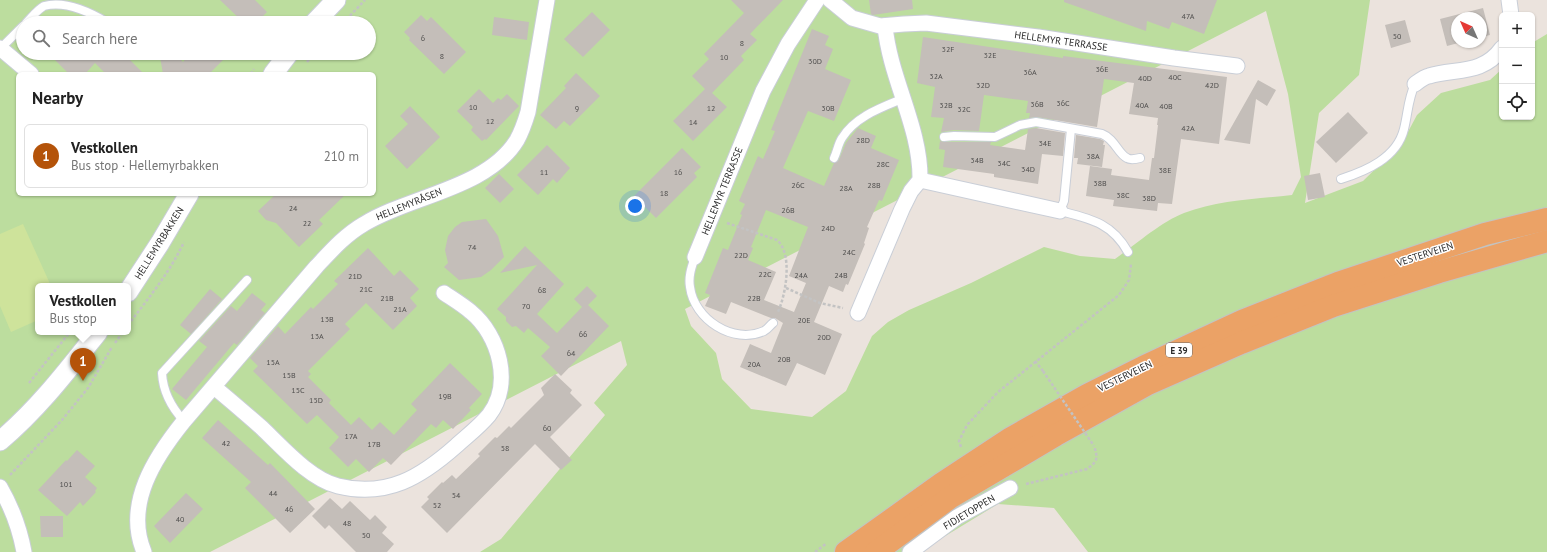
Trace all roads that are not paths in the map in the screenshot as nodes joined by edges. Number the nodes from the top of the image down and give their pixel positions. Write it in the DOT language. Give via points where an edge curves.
graph roads {
  1 [pos="336,0"];
  2 [pos="547,0"];
  3 [pos="817,0"];
  4 [pos="830,0"];
  5 [pos="1509,0"];
  6 [pos="1511,12"];
  7 [pos="33,16"];
  8 [pos="96,16"];
  9 [pos="321,16"];
  10 [pos="885,26"];
  11 [pos="16,33"];
  12 [pos="0,48"];
  13 [pos="1499,51"];
  14 [pos="283,60"];
  15 [pos="1237,66"];
  16 [pos="29,72"];
  17 [pos="274,72"];
  18 [pos="1415,84"];
  19 [pos="902,99"];
  20 [pos="1071,129"];
  21 [pos="944,137"];
  22 [pos="834,158"];
  23 [pos="1140,158"];
  24 [pos="1341,179"];
  25 [pos="920,180"];
  26 [pos="188,196"];
  27 [pos="1060,212"];
  28 [pos="1547,219"];
  29 [pos="1547,241"];
  30 [pos="1128,252"];
  31 [pos="695,257"];
  32 [pos="247,280"];
  33 [pos="131,288"];
  34 [pos="444,293"];
  35 [pos="851,311"];
  36 [pos="773,323"];
  37 [pos="96,335"];
  38 [pos="214,387"];
  39 [pos="184,421"];
  40 [pos="0,441"];
  41 [pos="2,483"];
  42 [pos="1010,488"];
  43 [pos="24,552"];
  44 [pos="144,552"];
  45 [pos="846,552"];
  46 [pos="876,552"];
  47 [pos="910,552"];
  1 -- 9 [label="street"];
  2 -- 38 [label="street, HELLEMYRÅSEN" via="528,112 523,129 505,156 482,173 451,188 382,214 350,234 307,278"];
  3 -- 31 [label="street, HELLEMYR TERRASSE" via="788,44 763,91"];
  4 -- 10 [label="street, HELLEMYR TERRASSE" via="852,18"];
  5 -- 6 [label="street"];
  7 -- 8 [label="lane" via="45,5 53,2 80,6"];
  10 -- 15 [label="street, HELLEMYR TERRASSE" via="926,23"];
  10 -- 19 [label="street" via="888,53"];
  11 -- 12 [label="lane"];
  12 -- 16 [label="street"];
  13 -- 18 [label="street" via="1486,64 1468,70 1428,76"];
  14 -- 17 [label="street"];
  18 -- 24 [label="lane" via="1410,94 1404,130 1393,150 1372,167"];
  19 -- 22 [label="lane" via="867,115 851,126 841,139"];
  19 -- 25 [label="street" via="918,148"];
  20 -- 21 [label="lane" via="1036,122 1020,125 995,137"];
  20 -- 23 [label="lane" via="1108,136 1123,156 1128,159"];
  20 -- 27 [label="lane" via="1064,201"];
  25 -- 27 [label="street"];
  25 -- 35 [label="street" via="911,191"];
  26 -- 33 [label="street, HELLEMYRBAKKEN"];
  27 -- 30 [label="lane" via="1096,221 1109,228 1122,241"];
  28 -- 45 [label="highway, VESTERVEIEN / E 39" via="1485,234 1338,283 1242,321 1143,367 1086,395 1011,438"];
  29 -- 46 [label="highway, VESTERVEIEN / E 39" via="1333,306 1148,384 951,497"];
  31 -- 36 [label="lane, HELLEMYR TERRASSE" via="690,273 690,287 698,310 705,318 715,326 743,335 766,331"];
  32 -- 39 [label="lane" via="162,373 165,393 175,412"];
  34 -- 38 [label="street" via="472,312 489,334 500,359 500,391 496,403 479,425 427,469 404,482 385,488 359,489 324,481 301,464"];
  37 -- 40 [label="street" via="46,396"];
  38 -- 39 [label="street, HELLEMYRÅSEN"];
  39 -- 44 [label="street, HELLEMYRÅSEN" via="149,473 141,494 138,530"];
  41 -- 43 [label="street"];
  42 -- 47 [label="street, FIDJETOPPEN" via="957,517"];
}
